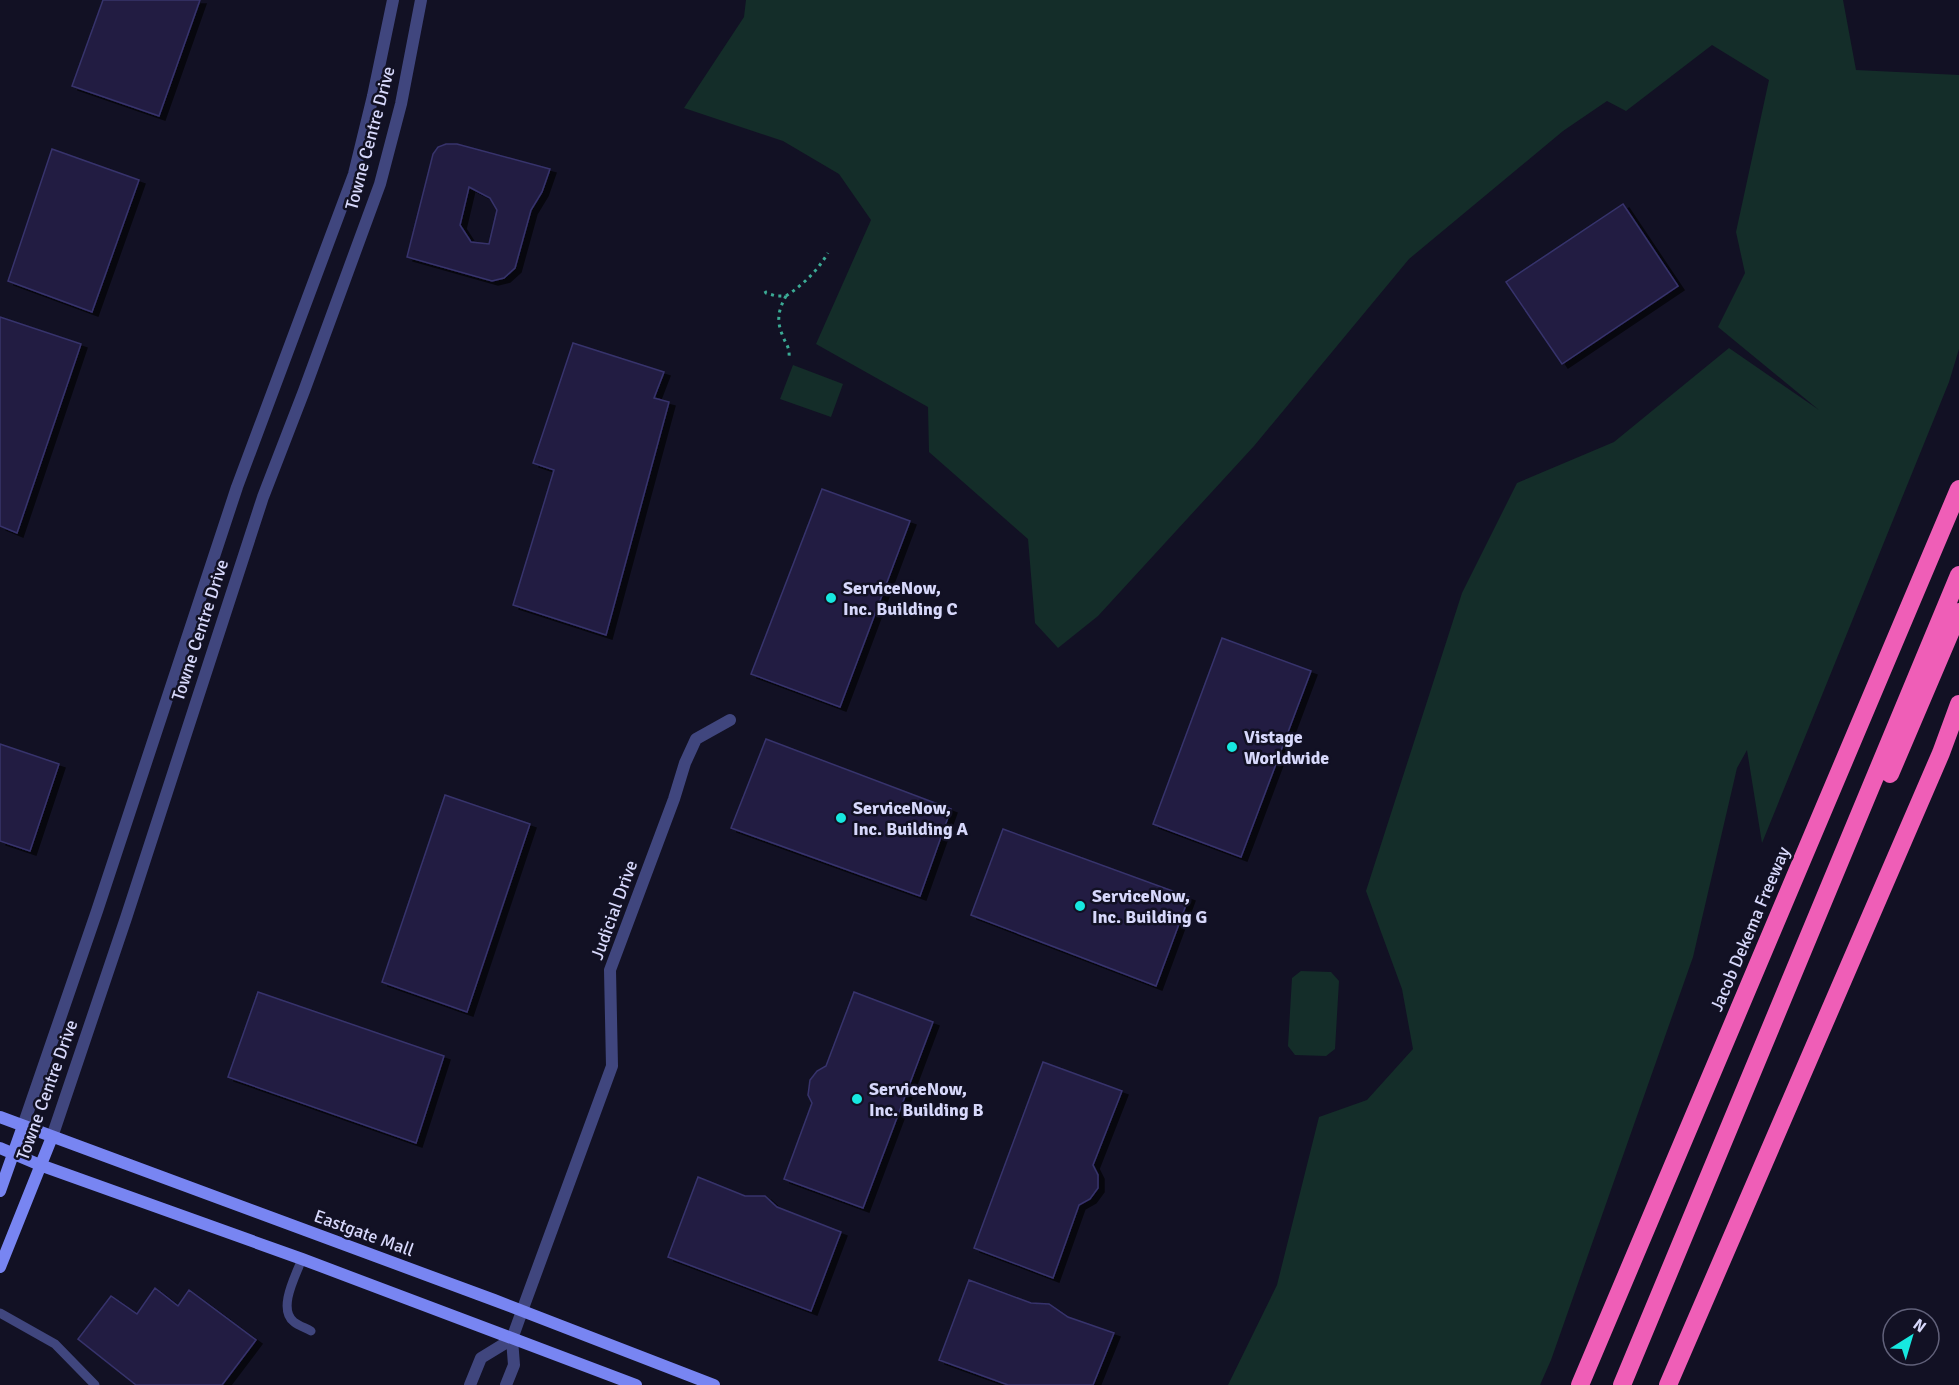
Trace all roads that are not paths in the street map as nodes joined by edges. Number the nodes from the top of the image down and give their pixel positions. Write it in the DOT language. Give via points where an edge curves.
graph roads {
  1 [pos="393,0"];
  2 [pos="421,0"];
  3 [pos="1959,489"];
  4 [pos="1959,575"];
  5 [pos="1959,612"];
  6 [pos="1959,704"];
  7 [pos="730,720"];
  8 [pos="1959,732"];
  9 [pos="1941,753"];
  10 [pos="0,1118"];
  11 [pos="23,1126"];
  12 [pos="52,1137"];
  13 [pos="0,1148"];
  14 [pos="15,1153"];
  15 [pos="40,1165"];
  16 [pos="0,1191"];
  17 [pos="302,1259"];
  18 [pos="0,1267"];
  19 [pos="522,1311"];
  20 [pos="0,1312"];
  21 [pos="311,1331"];
  22 [pos="512,1339"];
  23 [pos="95,1385"];
  24 [pos="470,1385"];
  25 [pos="506,1385"];
  26 [pos="636,1385"];
  27 [pos="714,1385"];
  28 [pos="1580,1385"];
  29 [pos="1622,1385"];
  30 [pos="1635,1385"];
  31 [pos="1668,1385"];
  1 -- 11 [label="street, Towne Centre Drive" via="354,174 237,487"];
  2 -- 12 [label="street, Towne Centre Drive" via="401,104 380,184 263,497"];
  3 -- 28 [label="highway, Jacob Dekema Freeway"];
  4 -- 29 [label="highway"];
  5 -- 30 [label="highway"];
  6 -- 9 [label="highway"];
  7 -- 19 [label="street, Judicial Drive" via="696,739 610,970 612,1066"];
  8 -- 9 [label="highway"];
  9 -- 31 [label="highway"];
  10 -- 11 [label="main road, Eastgate Mall"];
  11 -- 12 [label="main road, Eastgate Mall"];
  11 -- 14 [label="main road, Towne Centre Drive"];
  12 -- 15 [label="main road, Towne Centre Drive"];
  12 -- 19 [label="main road, Eastgate Mall"];
  13 -- 14 [label="main road"];
  14 -- 15 [label="main road"];
  14 -- 16 [label="main road, Towne Centre Drive"];
  15 -- 17 [label="main road"];
  15 -- 18 [label="main road, Towne Centre Drive"];
  17 -- 21 [label="lane" via="286,1310 292,1321"];
  17 -- 22 [label="main road"];
  19 -- 22 [label="street, Judicial Drive"];
  19 -- 27 [label="main road, Eastgate Mall"];
  20 -- 23 [label="lane" via="55,1344"];
  22 -- 24 [label="street" via="481,1358"];
  22 -- 25 [label="street, Judicial Drive" via="514,1365"];
  22 -- 26 [label="main road"];
}
